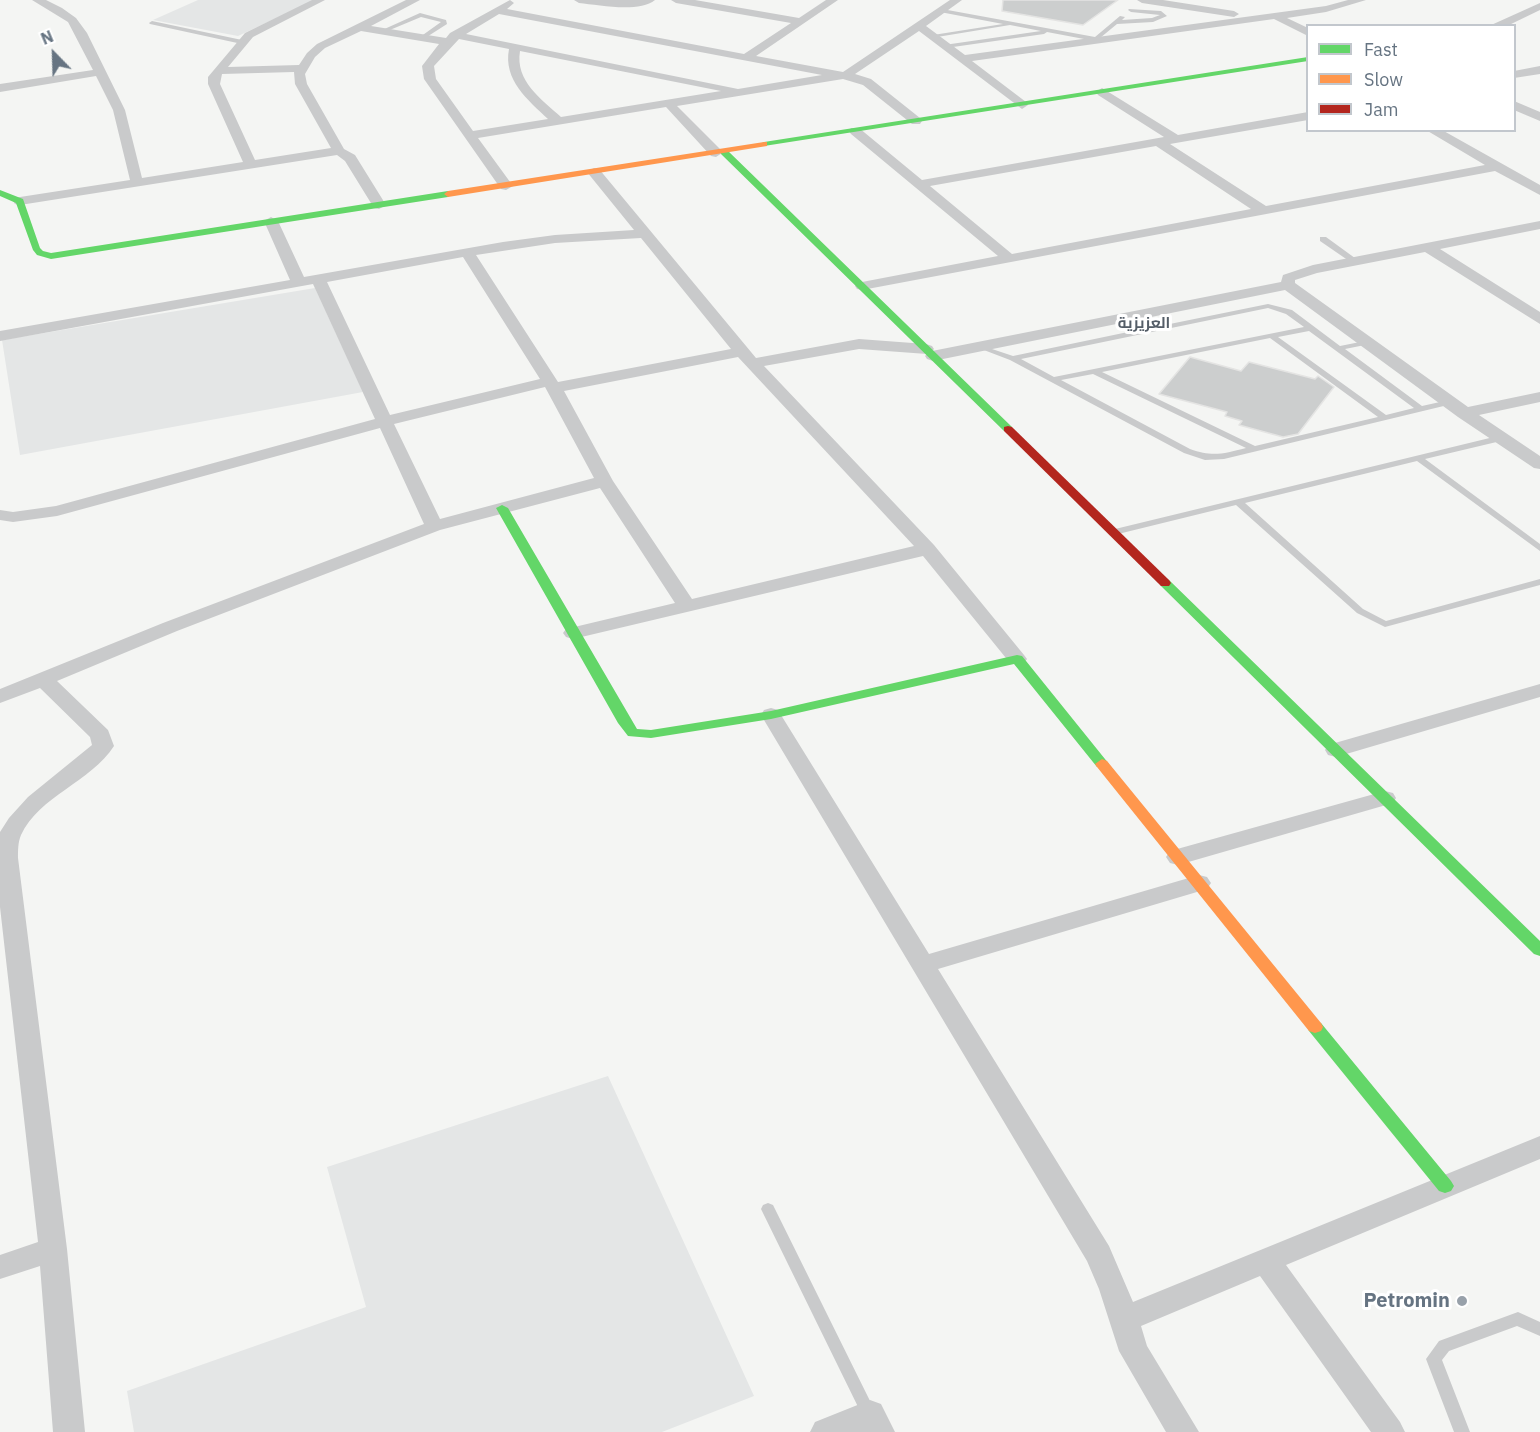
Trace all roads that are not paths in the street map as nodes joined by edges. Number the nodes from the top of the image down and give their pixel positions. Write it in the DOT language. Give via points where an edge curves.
graph roads {
  1 [pos="37,0"];
  2 [pos="320,0"];
  3 [pos="415,0"];
  4 [pos="511,0"];
  5 [pos="579,0"];
  6 [pos="650,0"];
  7 [pos="676,0"];
  8 [pos="833,0"];
  9 [pos="957,0"];
  10 [pos="1142,0"];
  11 [pos="1361,0"];
  12 [pos="625,4"];
  13 [pos="1540,6"];
  14 [pos="1131,10"];
  15 [pos="498,11"];
  16 [pos="942,11"];
  17 [pos="1274,15"];
  18 [pos="1257,18"];
  19 [pos="799,21"];
  20 [pos="1117,22"];
  21 [pos="152,23"];
  22 [pos="1015,24"];
  23 [pos="1499,24"];
  24 [pos="919,26"];
  25 [pos="357,27"];
  26 [pos="590,28"];
  27 [pos="382,31"];
  28 [pos="1054,31"];
  29 [pos="1306,32"];
  30 [pos="933,37"];
  31 [pos="422,38"];
  32 [pos="451,39"];
  33 [pos="1099,39"];
  34 [pos="242,42"];
  35 [pos="946,46"];
  36 [pos="515,47"];
  37 [pos="747,57"];
  38 [pos="964,59"];
  39 [pos="1306,60"];
  40 [pos="303,68"];
  41 [pos="1540,70"];
  42 [pos="217,71"];
  43 [pos="100,72"];
  44 [pos="846,75"];
  45 [pos="1516,75"];
  46 [pos="0,88"];
  47 [pos="745,92"];
  48 [pos="1102,92"];
  49 [pos="670,105"];
  50 [pos="1022,105"];
  51 [pos="1516,105"];
  52 [pos="1306,116"];
  53 [pos="1540,117"];
  54 [pos="916,121"];
  55 [pos="559,122"];
  56 [pos="855,131"];
  57 [pos="1436,132"];
  58 [pos="470,135"];
  59 [pos="1175,139"];
  60 [pos="1158,142"];
  61 [pos="339,151"];
  62 [pos="720,152"];
  63 [pos="251,165"];
  64 [pos="1497,167"];
  65 [pos="594,172"];
  66 [pos="137,183"];
  67 [pos="920,184"];
  68 [pos="506,186"];
  69 [pos="1540,191"];
  70 [pos="0,193"];
  71 [pos="20,201"];
  72 [pos="379,205"];
  73 [pos="1263,211"];
  74 [pos="272,221"];
  75 [pos="1540,225"];
  76 [pos="643,234"];
  77 [pos="1323,239"];
  78 [pos="1427,247"];
  79 [pos="467,252"];
  80 [pos="1010,259"];
  81 [pos="1355,261"];
  82 [pos="318,279"];
  83 [pos="299,282"];
  84 [pos="1288,285"];
  85 [pos="862,286"];
  86 [pos="1140,315"];
  87 [pos="1540,319"];
  88 [pos="1158,328"];
  89 [pos="1311,328"];
  90 [pos="0,336"];
  91 [pos="1272,336"];
  92 [pos="1367,342"];
  93 [pos="980,347"];
  94 [pos="1339,348"];
  95 [pos="930,352"];
  96 [pos="747,358"];
  97 [pos="1013,358"];
  98 [pos="1093,371"];
  99 [pos="1054,379"];
  100 [pos="552,385"];
  101 [pos="1540,397"];
  102 [pos="1449,402"];
  103 [pos="1421,409"];
  104 [pos="1464,412"];
  105 [pos="1385,418"];
  106 [pos="386,421"];
  107 [pos="1502,438"];
  108 [pos="1254,449"];
  109 [pos="1419,459"];
  110 [pos="1540,464"];
  111 [pos="604,481"];
  112 [pos="1237,501"];
  113 [pos="502,508"];
  114 [pos="0,515"];
  115 [pos="434,526"];
  116 [pos="1114,532"];
  117 [pos="927,549"];
  118 [pos="1540,549"];
  119 [pos="1540,582"];
  120 [pos="687,606"];
  121 [pos="573,633"];
  122 [pos="1017,658"];
  123 [pos="43,679"];
  124 [pos="1540,690"];
  125 [pos="0,696"];
  126 [pos="771,715"];
  127 [pos="1336,750"];
  128 [pos="1384,798"];
  129 [pos="1178,857"];
  130 [pos="3,859"];
  131 [pos="1199,883"];
  132 [pos="1540,950"];
  133 [pos="924,964"];
  134 [pos="1540,1147"];
  135 [pos="1444,1186"];
  136 [pos="768,1209"];
  137 [pos="53,1249"];
  138 [pos="1266,1261"];
  139 [pos="0,1267"];
  140 [pos="1123,1320"];
  141 [pos="1540,1329"];
  142 [pos="874,1423"];
  143 [pos="69,1432"];
  144 [pos="826,1432"];
  145 [pos="1183,1432"];
  146 [pos="1389,1432"];
  147 [pos="1462,1432"];
  1 -- 43 [label="street" via="72,20"];
  2 -- 34 [label="street" via="259,29"];
  3 -- 25 [label="street"];
  4 -- 15 [label="street"];
  5 -- 12 [label="street"];
  6 -- 12 [label="street"];
  7 -- 19 [label="street"];
  8 -- 19 [label="street"];
  9 -- 16 [label="street"];
  10 -- 14 [label="lane"];
  10 -- 18 [label="street"];
  11 -- 17 [label="street" via="1334,8"];
  12 -- 26 [label="street"];
  13 -- 23 [label="street"];
  14 -- 20 [label="lane"];
  14 -- 20 [label="lane" via="1164,16"];
  15 -- 26 [label="street"];
  15 -- 32 [label="street"];
  16 -- 22 [label="lane"];
  16 -- 24 [label="street"];
  17 -- 18 [label="street"];
  17 -- 29 [label="street"];
  18 -- 33 [label="street"];
  19 -- 37 [label="street"];
  20 -- 33 [label="lane"];
  21 -- 34 [label="lane"];
  22 -- 28 [label="lane"];
  22 -- 30 [label="lane"];
  24 -- 30 [label="street"];
  24 -- 44 [label="street"];
  25 -- 27 [label="street"];
  25 -- 40 [label="street" via="321,46"];
  26 -- 37 [label="street"];
  27 -- 31 [label="street"];
  27 -- 31 [label="lane" via="420,15 444,21"];
  28 -- 33 [label="lane"];
  28 -- 35 [label="lane"];
  30 -- 35 [label="street"];
  31 -- 32 [label="street"];
  32 -- 36 [label="street"];
  32 -- 58 [label="street" via="428,66 430,79"];
  33 -- 38 [label="street"];
  34 -- 42 [label="street"];
  35 -- 38 [label="street"];
  36 -- 47 [label="street"];
  36 -- 55 [label="street" via="513,65 519,80"];
  37 -- 44 [label="street"];
  38 -- 50 [label="street"];
  39 -- 48 [label="street"];
  40 -- 42 [label="street"];
  40 -- 61 [label="street" via="299,74 301,84"];
  41 -- 45 [label="street"];
  42 -- 63 [label="street" via="214,84"];
  43 -- 46 [label="street"];
  43 -- 66 [label="street" via="119,110"];
  44 -- 47 [label="street"];
  44 -- 54 [label="street" via="867,82"];
  47 -- 49 [label="street"];
  48 -- 50 [label="street"];
  48 -- 59 [label="street"];
  49 -- 55 [label="street"];
  49 -- 62 [label="street"];
  50 -- 54 [label="street"];
  51 -- 53 [label="street"];
  52 -- 59 [label="street"];
  54 -- 56 [label="street"];
  55 -- 58 [label="street"];
  56 -- 62 [label="street"];
  56 -- 67 [label="street"];
  57 -- 64 [label="street"];
  58 -- 68 [label="street"];
  59 -- 60 [label="street"];
  60 -- 67 [label="street"];
  60 -- 73 [label="street"];
  61 -- 63 [label="street"];
  61 -- 72 [label="street" via="350,158"];
  62 -- 65 [label="street"];
  62 -- 85 [label="street"];
  63 -- 66 [label="street"];
  64 -- 69 [label="street"];
  64 -- 73 [label="street"];
  65 -- 68 [label="street"];
  65 -- 76 [label="street"];
  66 -- 71 [label="street"];
  67 -- 80 [label="street"];
  68 -- 72 [label="street"];
  70 -- 71 [label="street"];
  71 -- 74 [label="street" via="36,248 51,256"];
  72 -- 74 [label="street"];
  73 -- 80 [label="street"];
  74 -- 83 [label="street"];
  75 -- 78 [label="street"];
  76 -- 79 [label="street" via="531,242"];
  76 -- 96 [label="street"];
  77 -- 81 [label="lane"];
  78 -- 81 [label="street"];
  78 -- 87 [label="street"];
  79 -- 82 [label="street"];
  79 -- 100 [label="street"];
  80 -- 85 [label="street"];
  81 -- 84 [label="street" via="1297,273 1287,278"];
  82 -- 83 [label="street"];
  82 -- 106 [label="street"];
  83 -- 90 [label="street"];
  84 -- 86 [label="street"];
  84 -- 92 [label="street"];
  85 -- 95 [label="street"];
  86 -- 88 [label="lane"];
  86 -- 93 [label="street"];
  88 -- 89 [label="lane" via="1268,306 1289,312"];
  88 -- 97 [label="lane"];
  89 -- 91 [label="lane"];
  89 -- 94 [label="lane"];
  91 -- 98 [label="lane"];
  91 -- 105 [label="lane"];
  92 -- 94 [label="lane"];
  92 -- 102 [label="street"];
  93 -- 95 [label="street"];
  93 -- 97 [label="lane"];
  94 -- 103 [label="lane"];
  95 -- 96 [label="street" via="875,344"];
  95 -- 116 [label="street"];
  96 -- 100 [label="street"];
  96 -- 117 [label="street"];
  97 -- 99 [label="lane"];
  98 -- 99 [label="lane"];
  98 -- 108 [label="lane"];
  99 -- 108 [label="lane" via="1187,451 1205,457"];
  100 -- 106 [label="street"];
  100 -- 111 [label="street"];
  101 -- 104 [label="street"];
  102 -- 103 [label="lane"];
  102 -- 104 [label="street"];
  103 -- 105 [label="lane"];
  104 -- 107 [label="street"];
  105 -- 108 [label="lane"];
  106 -- 114 [label="street" via="57,511"];
  106 -- 115 [label="street"];
  107 -- 109 [label="lane"];
  107 -- 110 [label="street"];
  109 -- 112 [label="lane"];
  109 -- 118 [label="lane"];
  111 -- 113 [label="street"];
  111 -- 120 [label="street"];
  112 -- 116 [label="lane"];
  112 -- 119 [label="lane" via="1360,611 1385,624"];
  113 -- 115 [label="street"];
  113 -- 121 [label="street"];
  115 -- 123 [label="street"];
  116 -- 127 [label="street"];
  117 -- 120 [label="street"];
  117 -- 122 [label="street"];
  120 -- 121 [label="street"];
  121 -- 126 [label="street" via="633,733 651,734"];
  122 -- 126 [label="street"];
  122 -- 129 [label="street"];
  123 -- 125 [label="street"];
  123 -- 130 [label="street" via="99,735 103,746 16,824"];
  124 -- 127 [label="street"];
  126 -- 133 [label="street"];
  127 -- 128 [label="street"];
  128 -- 129 [label="street"];
  128 -- 132 [label="street"];
  129 -- 131 [label="street"];
  130 -- 137 [label="street"];
  131 -- 133 [label="street"];
  131 -- 135 [label="street"];
  133 -- 140 [label="street" via="1099,1255"];
  134 -- 135 [label="street"];
  135 -- 138 [label="street"];
  136 -- 142 [label="lane"];
  137 -- 139 [label="street"];
  137 -- 143 [label="street"];
  138 -- 140 [label="street"];
  138 -- 146 [label="street"];
  140 -- 145 [label="street" via="1134,1350"];
  141 -- 147 [label="lane" via="1518,1319 1444,1346 1434,1359"];
  142 -- 144 [label="street"];
}
